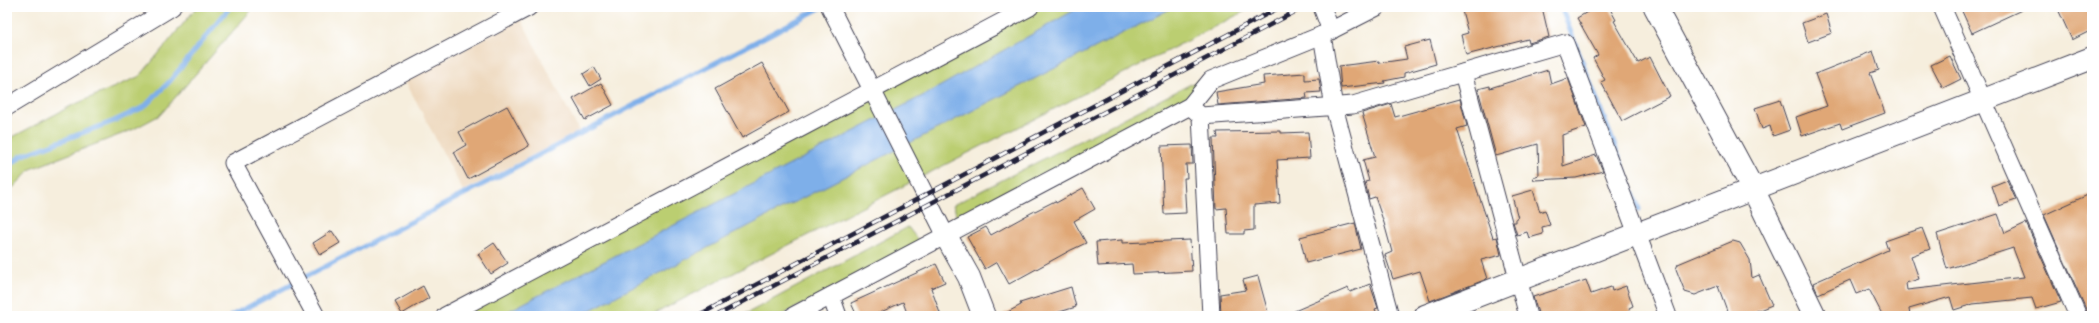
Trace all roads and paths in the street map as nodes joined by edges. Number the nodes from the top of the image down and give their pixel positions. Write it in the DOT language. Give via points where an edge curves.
graph roads {
  1 [pos="172,7"];
  2 [pos="529,7"];
  3 [pos="1030,7"];
  4 [pos="1322,7"];
  5 [pos="1377,7"];
  6 [pos="1656,7"];
  7 [pos="1942,7"];
  8 [pos="832,10"];
  9 [pos="1326,33"];
  10 [pos="2092,58"];
  11 [pos="1463,73"];
  12 [pos="874,95"];
  13 [pos="1984,99"];
  14 [pos="7,107"];
  15 [pos="1334,107"];
  16 [pos="1196,111"];
  17 [pos="1753,189"];
  18 [pos="1637,232"];
  19 [pos="946,236"];
  20 [pos="1519,280"];
  21 [pos="831,296"];
  22 [pos="316,316"];
  23 [pos="445,316"];
  24 [pos="793,316"];
  25 [pos="838,316"];
  26 [pos="984,316"];
  27 [pos="1211,316"];
  28 [pos="1390,316"];
  29 [pos="1425,316"];
  30 [pos="1528,316"];
  31 [pos="1668,316"];
  32 [pos="1816,316"];
  33 [pos="2078,316"];
  1 -- 14 [label="street"];
  2 -- 22 [label="street" via="232,163"];
  3 -- 12 [label="street"];
  4 -- 9 [label="street"];
  5 -- 9 [label="street"];
  6 -- 17 [label="street"];
  7 -- 13 [label="street"];
  8 -- 12 [label="street"];
  9 -- 15 [label="street"];
  9 -- 16 [label="street" via="1211,80"];
  10 -- 13 [label="street"];
  11 -- 15 [label="street" via="1353,105"];
  11 -- 18 [label="street" via="1565,43"];
  11 -- 20 [label="street"];
  12 -- 19 [label="street"];
  12 -- 23 [label="street"];
  13 -- 17 [label="street"];
  13 -- 33 [label="street"];
  15 -- 16 [label="street"];
  15 -- 28 [label="street"];
  16 -- 19 [label="street"];
  16 -- 27 [label="street"];
  17 -- 18 [label="street"];
  17 -- 32 [label="street"];
  18 -- 20 [label="street"];
  18 -- 31 [label="street"];
  19 -- 21 [label="street"];
  19 -- 26 [label="street" via="969,277"];
  20 -- 29 [label="street"];
  20 -- 30 [label="street"];
  21 -- 24 [label="street"];
  21 -- 25 [label="street"];
}
